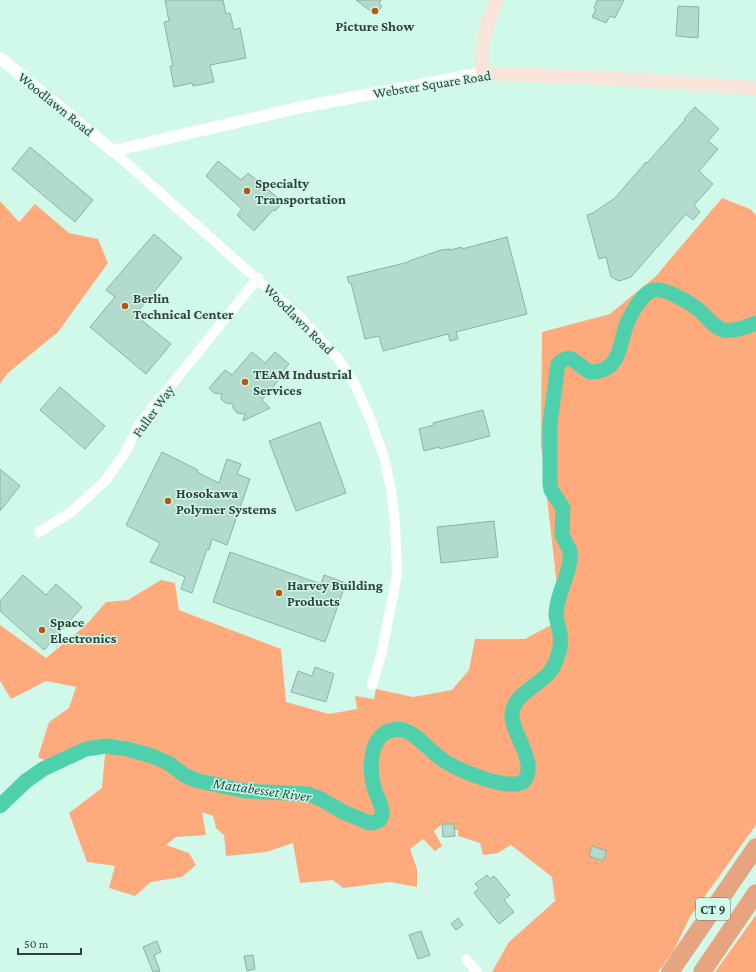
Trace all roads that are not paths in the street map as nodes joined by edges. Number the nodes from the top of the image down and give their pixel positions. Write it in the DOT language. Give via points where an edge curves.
graph roads {
  1 [pos="497,0"];
  2 [pos="0,58"];
  3 [pos="483,73"];
  4 [pos="756,88"];
  5 [pos="113,151"];
  6 [pos="258,278"];
  7 [pos="39,532"];
  8 [pos="372,685"];
  9 [pos="756,847"];
  10 [pos="756,893"];
  11 [pos="466,959"];
  12 [pos="477,972"];
  13 [pos="670,972"];
  14 [pos="702,972"];
  1 -- 3 [label="main road" via="483,42"];
  2 -- 5 [label="street, Woodlawn Road"];
  3 -- 4 [label="main road, Webster Square Road"];
  3 -- 5 [label="street, Webster Square Road" via="302,107"];
  5 -- 6 [label="street, Woodlawn Road"];
  6 -- 7 [label="street, Fuller Way" via="138,426 125,453 105,481 71,512"];
  6 -- 8 [label="street, Woodlawn Road" via="302,319 339,360 370,418 384,457 395,523 397,575 381,656"];
  9 -- 13 [label="highway, CT 9"];
  10 -- 14 [label="highway, CT 9"];
  11 -- 12 [label="street"];
}
